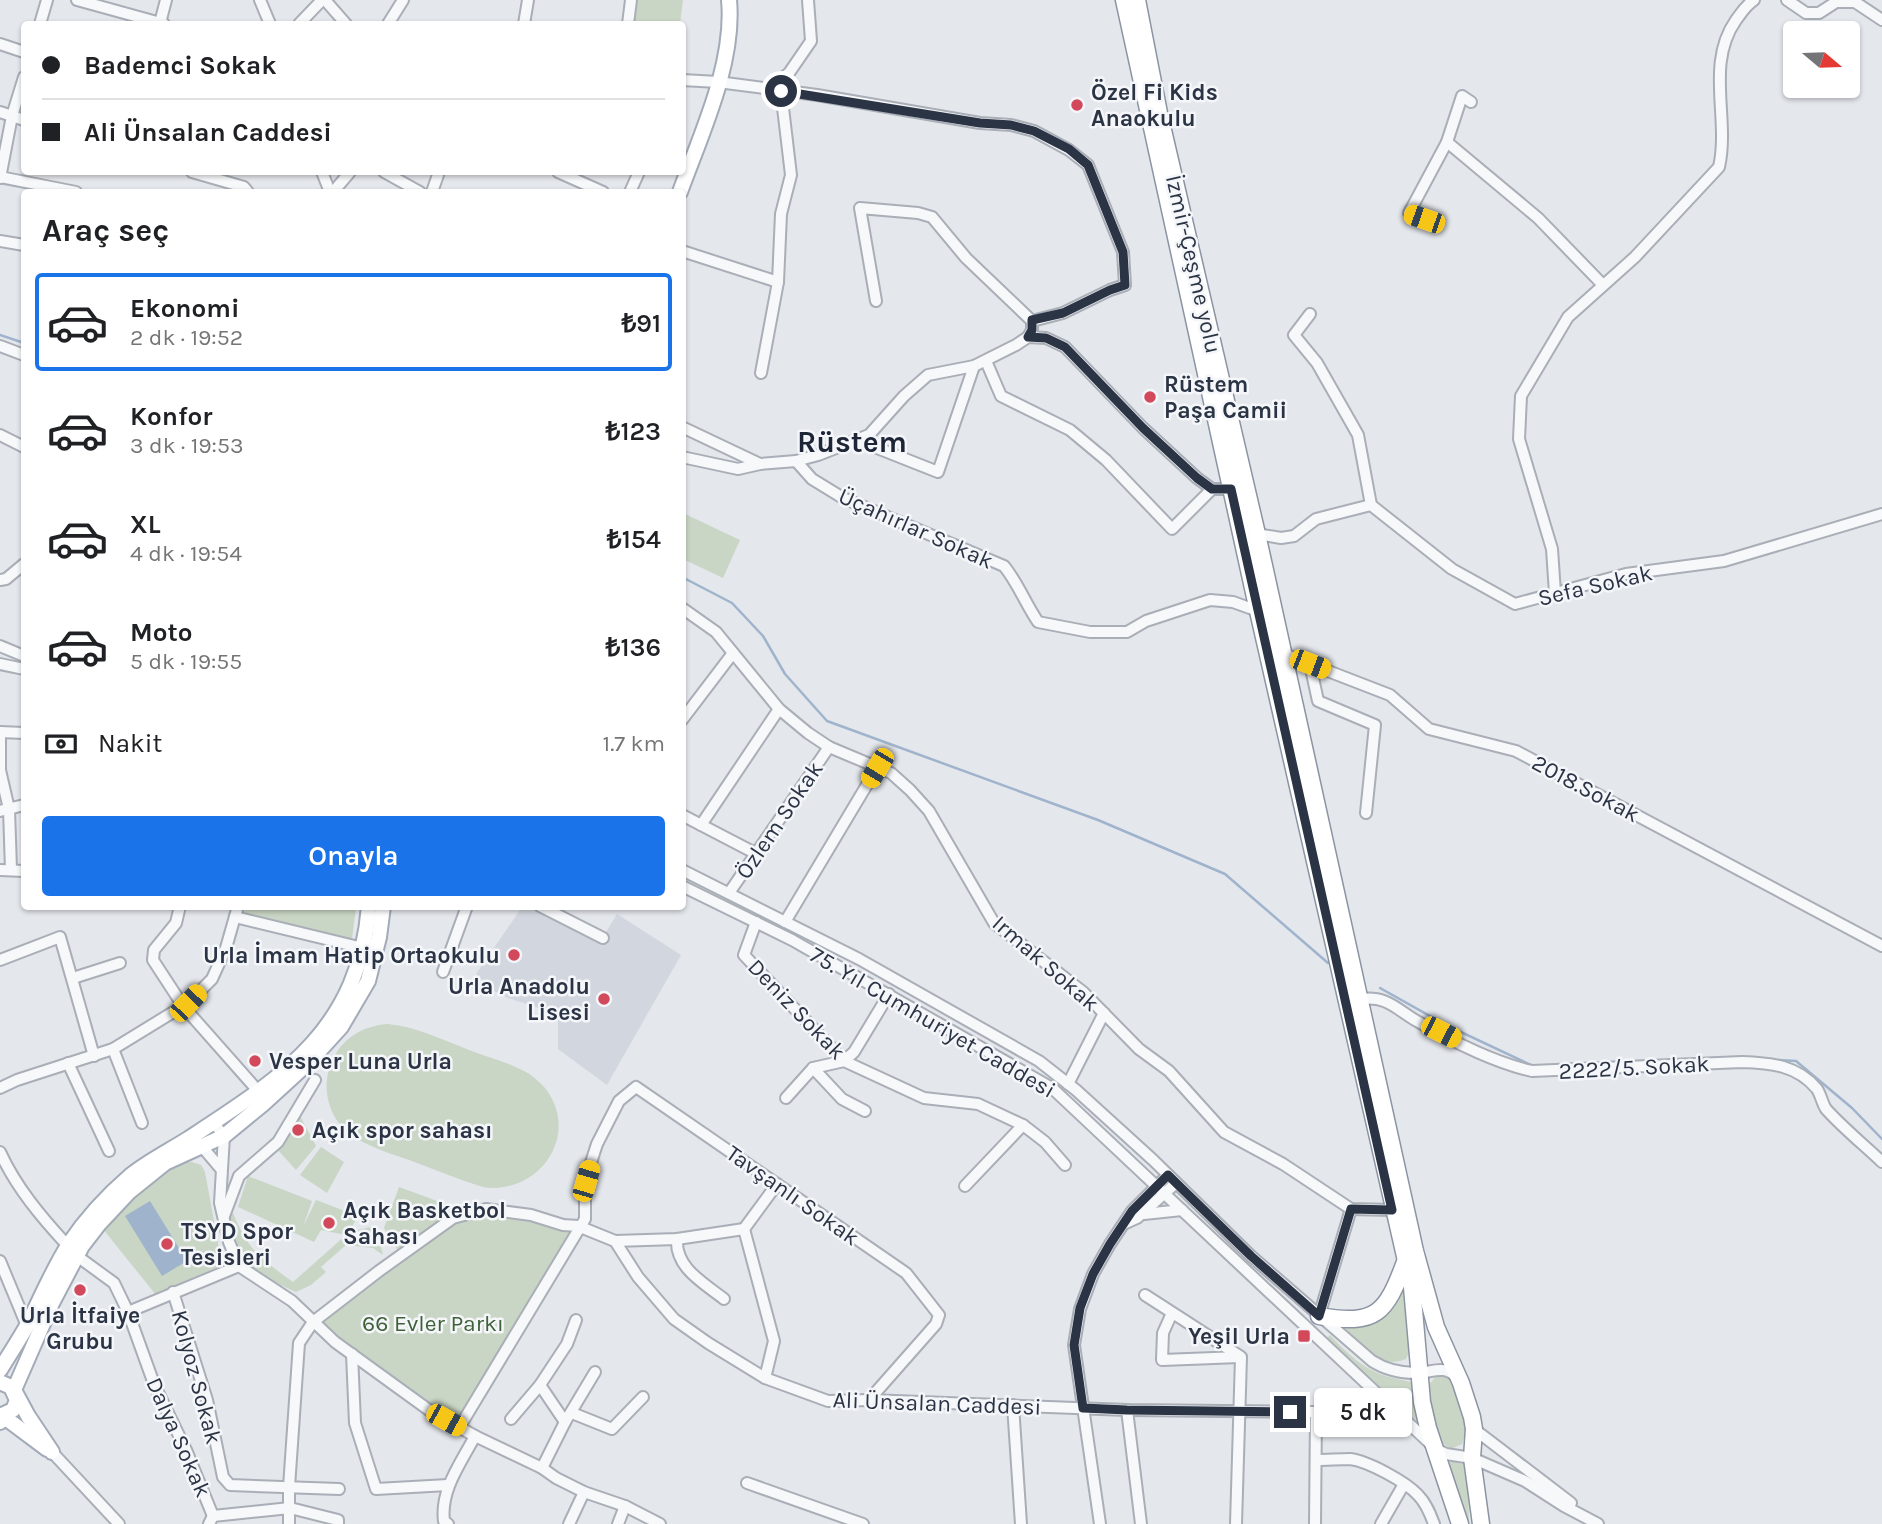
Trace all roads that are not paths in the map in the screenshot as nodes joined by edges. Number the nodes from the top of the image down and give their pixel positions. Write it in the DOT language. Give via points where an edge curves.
graph roads {
  1 [pos="47,0"];
  2 [pos="77,0"];
  3 [pos="166,0"];
  4 [pos="260,0"];
  5 [pos="324,0"];
  6 [pos="403,0"];
  7 [pos="528,0"];
  8 [pos="631,0"];
  9 [pos="729,0"];
  10 [pos="808,0"];
  11 [pos="1124,0"];
  12 [pos="1137,0"];
  13 [pos="1754,0"];
  14 [pos="1787,0"];
  15 [pos="1882,20"];
  16 [pos="41,21"];
  17 [pos="151,21"];
  18 [pos="162,21"];
  19 [pos="269,21"];
  20 [pos="302,21"];
  21 [pos="343,21"];
  22 [pos="389,21"];
  23 [pos="524,21"];
  24 [pos="628,21"];
  25 [pos="0,44"];
  26 [pos="21,51"];
  27 [pos="686,80"];
  28 [pos="718,82"];
  29 [pos="21,87"];
  30 [pos="768,89"];
  31 [pos="781,91"];
  32 [pos="1471,102"];
  33 [pos="0,113"];
  34 [pos="12,116"];
  35 [pos="21,119"];
  36 [pos="1447,142"];
  37 [pos="202,175"];
  38 [pos="347,175"];
  39 [pos="389,175"];
  40 [pos="565,175"];
  41 [pos="0,177"];
  42 [pos="61,189"];
  43 [pos="245,189"];
  44 [pos="334,189"];
  45 [pos="415,189"];
  46 [pos="596,189"];
  47 [pos="681,189"];
  48 [pos="1424,219"];
  49 [pos="0,241"];
  50 [pos="21,244"];
  51 [pos="686,252"];
  52 [pos="778,282"];
  53 [pos="1603,285"];
  54 [pos="876,301"];
  55 [pos="1310,314"];
  56 [pos="1032,320"];
  57 [pos="1028,337"];
  58 [pos="0,346"];
  59 [pos="21,354"];
  60 [pos="986,360"];
  61 [pos="974,366"];
  62 [pos="761,373"];
  63 [pos="686,429"];
  64 [pos="0,435"];
  65 [pos="857,439"];
  66 [pos="21,446"];
  67 [pos="686,458"];
  68 [pos="796,461"];
  69 [pos="760,464"];
  70 [pos="1212,489"];
  71 [pos="1231,489"];
  72 [pos="1371,505"];
  73 [pos="1882,514"];
  74 [pos="1257,534"];
  75 [pos="21,566"];
  76 [pos="0,580"];
  77 [pos="1555,593"];
  78 [pos="686,611"];
  79 [pos="1258,611"];
  80 [pos="0,646"];
  81 [pos="733,653"];
  82 [pos="1284,653"];
  83 [pos="21,655"];
  84 [pos="0,664"];
  85 [pos="1310,664"];
  86 [pos="21,668"];
  87 [pos="779,709"];
  88 [pos="686,715"];
  89 [pos="0,732"];
  90 [pos="21,733"];
  91 [pos="829,747"];
  92 [pos="877,768"];
  93 [pos="4,810"];
  94 [pos="1366,813"];
  95 [pos="686,817"];
  96 [pos="701,825"];
  97 [pos="755,853"];
  98 [pos="6,870"];
  99 [pos="686,872"];
  100 [pos="686,888"];
  101 [pos="729,893"];
  102 [pos="179,910"];
  103 [pos="237,910"];
  104 [pos="240,910"];
  105 [pos="369,910"];
  106 [pos="382,910"];
  107 [pos="466,910"];
  108 [pos="548,910"];
  109 [pos="756,922"];
  110 [pos="785,922"];
  111 [pos="603,938"];
  112 [pos="1882,946"];
  113 [pos="363,948"];
  114 [pos="0,960"];
  115 [pos="120,963"];
  116 [pos="443,972"];
  117 [pos="73,978"];
  118 [pos="888,995"];
  119 [pos="1360,999"];
  120 [pos="183,1006"];
  121 [pos="1104,1013"];
  122 [pos="113,1049"];
  123 [pos="94,1056"];
  124 [pos="844,1061"];
  125 [pos="68,1063"];
  126 [pos="813,1068"];
  127 [pos="315,1080"];
  128 [pos="1068,1084"];
  129 [pos="0,1088"];
  130 [pos="259,1092"];
  131 [pos="786,1098"];
  132 [pos="865,1111"];
  133 [pos="213,1122"];
  134 [pos="142,1124"];
  135 [pos="1023,1125"];
  136 [pos="224,1136"];
  137 [pos="198,1141"];
  138 [pos="109,1151"];
  139 [pos="0,1152"];
  140 [pos="1882,1163"];
  141 [pos="1065,1165"];
  142 [pos="221,1168"];
  143 [pos="5,1174"];
  144 [pos="1172,1179"];
  145 [pos="777,1184"];
  146 [pos="965,1186"];
  147 [pos="1160,1191"];
  148 [pos="1351,1209"];
  149 [pos="1182,1210"];
  150 [pos="1392,1210"];
  151 [pos="1141,1215"];
  152 [pos="223,1219"];
  153 [pos="1126,1223"];
  154 [pos="578,1226"];
  155 [pos="744,1229"];
  156 [pos="677,1239"];
  157 [pos="615,1241"];
  158 [pos="73,1251"];
  159 [pos="0,1261"];
  160 [pos="1405,1262"];
  161 [pos="239,1266"];
  162 [pos="173,1292"];
  163 [pos="1145,1295"];
  164 [pos="724,1299"];
  165 [pos="128,1312"];
  166 [pos="1172,1312"];
  167 [pos="1319,1316"];
  168 [pos="576,1320"];
  169 [pos="313,1322"];
  170 [pos="27,1326"];
  171 [pos="352,1354"];
  172 [pos="1241,1357"];
  173 [pos="0,1370"];
  174 [pos="596,1372"];
  175 [pos="1420,1373"];
  176 [pos="765,1378"];
  177 [pos="0,1382"];
  178 [pos="1461,1383"];
  179 [pos="540,1385"];
  180 [pos="14,1390"];
  181 [pos="643,1396"];
  182 [pos="869,1400"];
  183 [pos="1013,1405"];
  184 [pos="1083,1408"];
  185 [pos="1127,1410"];
  186 [pos="1239,1412"];
  187 [pos="1,1418"];
  188 [pos="568,1418"];
  189 [pos="511,1419"];
  190 [pos="459,1428"];
  191 [pos="1474,1429"];
  192 [pos="475,1436"];
  193 [pos="1436,1449"];
  194 [pos="52,1452"];
  195 [pos="1472,1458"];
  196 [pos="1317,1460"];
  197 [pos="1494,1467"];
  198 [pos="542,1468"];
  199 [pos="747,1483"];
  200 [pos="1404,1484"];
  201 [pos="449,1485"];
  202 [pos="289,1487"];
  203 [pos="1476,1487"];
  204 [pos="339,1489"];
  205 [pos="584,1492"];
  206 [pos="625,1506"];
  207 [pos="290,1508"];
  208 [pos="211,1520"];
  209 [pos="338,1522"];
  210 [pos="446,1523"];
  211 [pos="119,1524"];
  212 [pos="289,1524"];
  213 [pos="569,1524"];
  214 [pos="618,1524"];
  215 [pos="660,1524"];
  216 [pos="863,1524"];
  217 [pos="1021,1524"];
  218 [pos="1100,1524"];
  219 [pos="1140,1524"];
  220 [pos="1236,1524"];
  221 [pos="1315,1524"];
  222 [pos="1381,1524"];
  223 [pos="1434,1524"];
  224 [pos="1460,1524"];
  225 [pos="1481,1524"];
  226 [pos="1598,1524"];
  1 -- 16 [label="street"];
  2 -- 17 [label="street"];
  3 -- 18 [label="street"];
  4 -- 19 [label="street"];
  5 -- 20 [label="street"];
  5 -- 21 [label="street"];
  6 -- 22 [label="street"];
  7 -- 23 [label="street"];
  8 -- 24 [label="street"];
  9 -- 28 [label="main road" via="731,24"];
  10 -- 30 [label="street" via="811,41 789,73"];
  11 -- 71 [label="highway, İzmir-Çeşme yolu"];
  12 -- 74 [label="highway, İzmir-Çeşme yolu"];
  13 -- 53 [label="street" via="1726,34 1718,76 1720,167"];
  14 -- 15 [label="street" via="1806,13 1819,13 1836,2 1855,2"];
  25 -- 26 [label="street"];
  27 -- 28 [label="street"];
  28 -- 30 [label="street"];
  28 -- 47 [label="main road"];
  29 -- 34 [label="street"];
  30 -- 31 [label="street"];
  31 -- 52 [label="street" via="791,175 781,214"];
  31 -- 56 [label="street" via="1011,125 1069,149 1088,165 1123,252 1125,285 1063,313"];
  32 -- 36 [label="street" via="1462,96"];
  33 -- 34 [label="street"];
  34 -- 35 [label="street"];
  34 -- 41 [label="street"];
  36 -- 48 [label="street" via="1409,213"];
  36 -- 53 [label="street" via="1538,218"];
  37 -- 43 [label="street"];
  38 -- 44 [label="street"];
  39 -- 45 [label="street"];
  40 -- 46 [label="street"];
  41 -- 42 [label="street"];
  49 -- 50 [label="street"];
  51 -- 52 [label="street"];
  52 -- 62 [label="street"];
  53 -- 77 [label="street" via="1568,317 1521,396 1519,439 1552,549"];
  54 -- 56 [label="street" via="860,208 932,217 966,258"];
  55 -- 72 [label="street" via="1294,335 1317,363 1357,435"];
  56 -- 57 [label="street"];
  57 -- 60 [label="street"];
  57 -- 70 [label="street" via="1046,338 1065,347 1143,428"];
  58 -- 59 [label="street"];
  60 -- 61 [label="street"];
  60 -- 70 [label="street" via="1001,396 1070,430 1172,530"];
  61 -- 65 [label="street" via="928,375 869,435"];
  61 -- 65 [label="street" via="937,472"];
  63 -- 69 [label="street"];
  64 -- 66 [label="street"];
  65 -- 68 [label="street"];
  67 -- 69 [label="street" via="738,469"];
  68 -- 69 [label="street"];
  68 -- 79 [label="street, Üçahırlar Sokak" via="812,479 843,498 1004,566 1038,622 1090,632 1127,632 1210,600 1233,601"];
  70 -- 71 [label="street"];
  71 -- 79 [label="highway, İzmir-Çeşme yolu"];
  72 -- 74 [label="street" via="1315,519 1294,536"];
  72 -- 77 [label="street, Sefa Sokak" via="1452,569 1515,604"];
  73 -- 77 [label="street, Sefa Sokak" via="1724,561 1626,574"];
  74 -- 82 [label="highway, İzmir-Çeşme yolu"];
  75 -- 76 [label="street"];
  78 -- 81 [label="street, Irmak Sokak" via="716,632"];
  79 -- 150 [label="highway, İzmir-Çeşme yolu"];
  80 -- 83 [label="street"];
  81 -- 87 [label="street, Irmak Sokak"];
  81 -- 88 [label="street"];
  82 -- 85 [label="street, 2018.Sokak"];
  82 -- 119 [label="highway, İzmir-Çeşme yolu"];
  84 -- 86 [label="street"];
  85 -- 94 [label="street" via="1318,701 1375,725"];
  85 -- 112 [label="street, 2018.Sokak" via="1390,695 1429,729 1516,751"];
  87 -- 91 [label="street, Irmak Sokak"];
  87 -- 96 [label="street"];
  89 -- 90 [label="street"];
  89 -- 93 [label="street"];
  91 -- 92 [label="street, Irmak Sokak"];
  91 -- 97 [label="street, Özlem Sokak"];
  92 -- 110 [label="street"];
  92 -- 121 [label="street, Irmak Sokak" via="891,773 929,811 994,923"];
  93 -- 98 [label="street"];
  95 -- 96 [label="street"];
  96 -- 97 [label="street"];
  97 -- 101 [label="street, Özlem Sokak"];
  99 -- 101 [label="street, 75. Yıl Cumhuriyet Caddesi"];
  100 -- 109 [label="street, 75. Yıl Cumhuriyet Caddesi"];
  101 -- 110 [label="street, 75. Yıl Cumhuriyet Caddesi"];
  102 -- 120 [label="street" via="176,923 154,950 153,960"];
  103 -- 120 [label="street" via="212,979"];
  104 -- 113 [label="street"];
  105 -- 113 [label="main road"];
  106 -- 136 [label="main road" via="368,981 341,1027 273,1096"];
  107 -- 116 [label="street"];
  108 -- 111 [label="street"];
  109 -- 118 [label="street, 75. Yıl Cumhuriyet Caddesi"];
  109 -- 124 [label="street, Deniz Sokak" via="744,955"];
  110 -- 128 [label="street, 75. Yıl Cumhuriyet Caddesi" via="987,1030"];
  113 -- 130 [label="main road" via="353,984 336,1014 314,1042"];
  114 -- 117 [label="street" via="60,937"];
  115 -- 117 [label="street"];
  117 -- 123 [label="street"];
  118 -- 124 [label="street"];
  118 -- 147 [label="street, 75. Yıl Cumhuriyet Caddesi" via="1052,1088"];
  119 -- 140 [label="street, 2222/5. Sokak" via="1390,1002 1413,1019 1483,1054 1532,1071 1742,1062 1785,1066 1818,1090 1825,1107"];
  119 -- 178 [label="highway, İzmir-Çeşme yolu" via="1415,1251 1436,1327"];
  120 -- 122 [label="street"];
  120 -- 130 [label="street"];
  121 -- 128 [label="street"];
  121 -- 148 [label="street, Irmak Sokak" via="1139,1049 1169,1071 1224,1132"];
  122 -- 123 [label="street"];
  122 -- 134 [label="street"];
  123 -- 125 [label="street"];
  124 -- 126 [label="street"];
  124 -- 135 [label="street, Deniz Sokak" via="924,1098 978,1104"];
  125 -- 129 [label="street"];
  125 -- 138 [label="street"];
  126 -- 131 [label="street"];
  126 -- 132 [label="street" via="842,1099"];
  127 -- 152 [label="street" via="278,1142 239,1175"];
  128 -- 144 [label="street, 75. Yıl Cumhuriyet Caddesi"];
  130 -- 133 [label="main road"];
  133 -- 136 [label="street"];
  133 -- 137 [label="main road"];
  135 -- 141 [label="street, Deniz Sokak"];
  135 -- 146 [label="street"];
  136 -- 137 [label="main road"];
  136 -- 142 [label="street"];
  137 -- 142 [label="street"];
  137 -- 158 [label="main road" via="130,1176 84,1224"];
  139 -- 143 [label="street, Dalya Sokak"];
  142 -- 152 [label="street"];
  143 -- 158 [label="street, Dalya Sokak"];
  144 -- 147 [label="street"];
  144 -- 167 [label="street, 75. Yıl Cumhuriyet Caddesi"];
  145 -- 154 [label="street, Tavşanlı Sokak" via="636,1087 619,1101 597,1144 586,1181 585,1219"];
  145 -- 155 [label="street"];
  145 -- 182 [label="street, Tavşanlı Sokak" via="906,1273 938,1319"];
  147 -- 149 [label="street, 75. Yıl Cumhuriyet Caddesi"];
  147 -- 151 [label="street"];
  147 -- 153 [label="street" via="1132,1211"];
  148 -- 150 [label="street"];
  148 -- 167 [label="street"];
  149 -- 151 [label="street"];
  149 -- 193 [label="street, 75. Yıl Cumhuriyet Caddesi"];
  150 -- 160 [label="highway, İzmir-Çeşme yolu"];
  151 -- 153 [label="street"];
  152 -- 161 [label="street"];
  153 -- 184 [label="street" via="1093,1274 1080,1308 1074,1345"];
  154 -- 157 [label="street"];
  154 -- 169 [label="street" via="486,1209 453,1218"];
  154 -- 190 [label="street"];
  155 -- 156 [label="street"];
  155 -- 176 [label="street" via="774,1341"];
  156 -- 157 [label="street"];
  156 -- 164 [label="street" via="684,1268"];
  157 -- 176 [label="street, Ali Ünsalan Caddesi" via="638,1278 674,1319"];
  158 -- 165 [label="street, Dalya Sokak" via="114,1283"];
  158 -- 170 [label="main road"];
  158 -- 180 [label="main road"];
  159 -- 170 [label="street"];
  160 -- 167 [label="highway" via="1390,1299 1377,1314 1342,1320"];
  160 -- 175 [label="highway, İzmir-Çeşme yolu" via="1412,1287"];
  161 -- 162 [label="street"];
  161 -- 169 [label="street" via="292,1301"];
  162 -- 165 [label="street"];
  162 -- 202 [label="street, Kolyoz Sokak" via="208,1400 223,1477 230,1485"];
  163 -- 166 [label="street"];
  165 -- 208 [label="street, Dalya Sokak"];
  166 -- 172 [label="street"];
  166 -- 172 [label="street" via="1163,1333 1162,1360"];
  167 -- 175 [label="street, 75. Yıl Cumhuriyet Caddesi" via="1384,1369"];
  168 -- 179 [label="street" via="567,1344"];
  169 -- 171 [label="street"];
  169 -- 202 [label="street" via="299,1343"];
  170 -- 173 [label="main road"];
  171 -- 190 [label="street"];
  171 -- 201 [label="street" via="355,1423 376,1489"];
  172 -- 186 [label="street"];
  174 -- 188 [label="street"];
  175 -- 178 [label="street, 75. Yıl Cumhuriyet Caddesi" via="1445,1370"];
  175 -- 193 [label="highway, İzmir-Çeşme yolu" via="1428,1428"];
  176 -- 182 [label="street, Ali Ünsalan Caddesi" via="828,1401"];
  177 -- 180 [label="main road"];
  178 -- 191 [label="highway, İzmir-Çeşme yolu"];
  179 -- 188 [label="street"];
  179 -- 189 [label="street"];
  180 -- 187 [label="main road" via="15,1406"];
  180 -- 194 [label="main road"];
  181 -- 188 [label="street" via="612,1429"];
  182 -- 183 [label="street, Ali Ünsalan Caddesi"];
  183 -- 184 [label="street, Ali Ünsalan Caddesi"];
  183 -- 217 [label="street"];
  184 -- 185 [label="street, Ali Ünsalan Caddesi"];
  184 -- 218 [label="street"];
  185 -- 186 [label="street, Ali Ünsalan Caddesi"];
  185 -- 219 [label="street"];
  186 -- 196 [label="street, Ali Ünsalan Caddesi" via="1316,1412"];
  186 -- 220 [label="street"];
  187 -- 194 [label="main road"];
  188 -- 198 [label="street"];
  190 -- 192 [label="street"];
  191 -- 195 [label="highway, İzmir-Çeşme yolu"];
  191 -- 226 [label="street"];
  192 -- 198 [label="street"];
  192 -- 201 [label="street"];
  193 -- 195 [label="street"];
  193 -- 224 [label="highway"];
  194 -- 211 [label="street"];
  195 -- 197 [label="street"];
  195 -- 203 [label="highway"];
  196 -- 200 [label="street" via="1356,1460"];
  196 -- 221 [label="street"];
  197 -- 203 [label="street" via="1482,1473"];
  197 -- 226 [label="street"];
  198 -- 205 [label="street"];
  199 -- 216 [label="street"];
  200 -- 222 [label="street"];
  200 -- 223 [label="street" via="1420,1496"];
  201 -- 210 [label="street" via="443,1512"];
  202 -- 204 [label="street, Kolyoz Sokak"];
  202 -- 207 [label="street"];
  203 -- 225 [label="highway"];
  205 -- 206 [label="street"];
  205 -- 213 [label="street"];
  206 -- 214 [label="street"];
  206 -- 215 [label="street"];
  207 -- 208 [label="street"];
  207 -- 209 [label="street"];
  207 -- 212 [label="street"];
}
